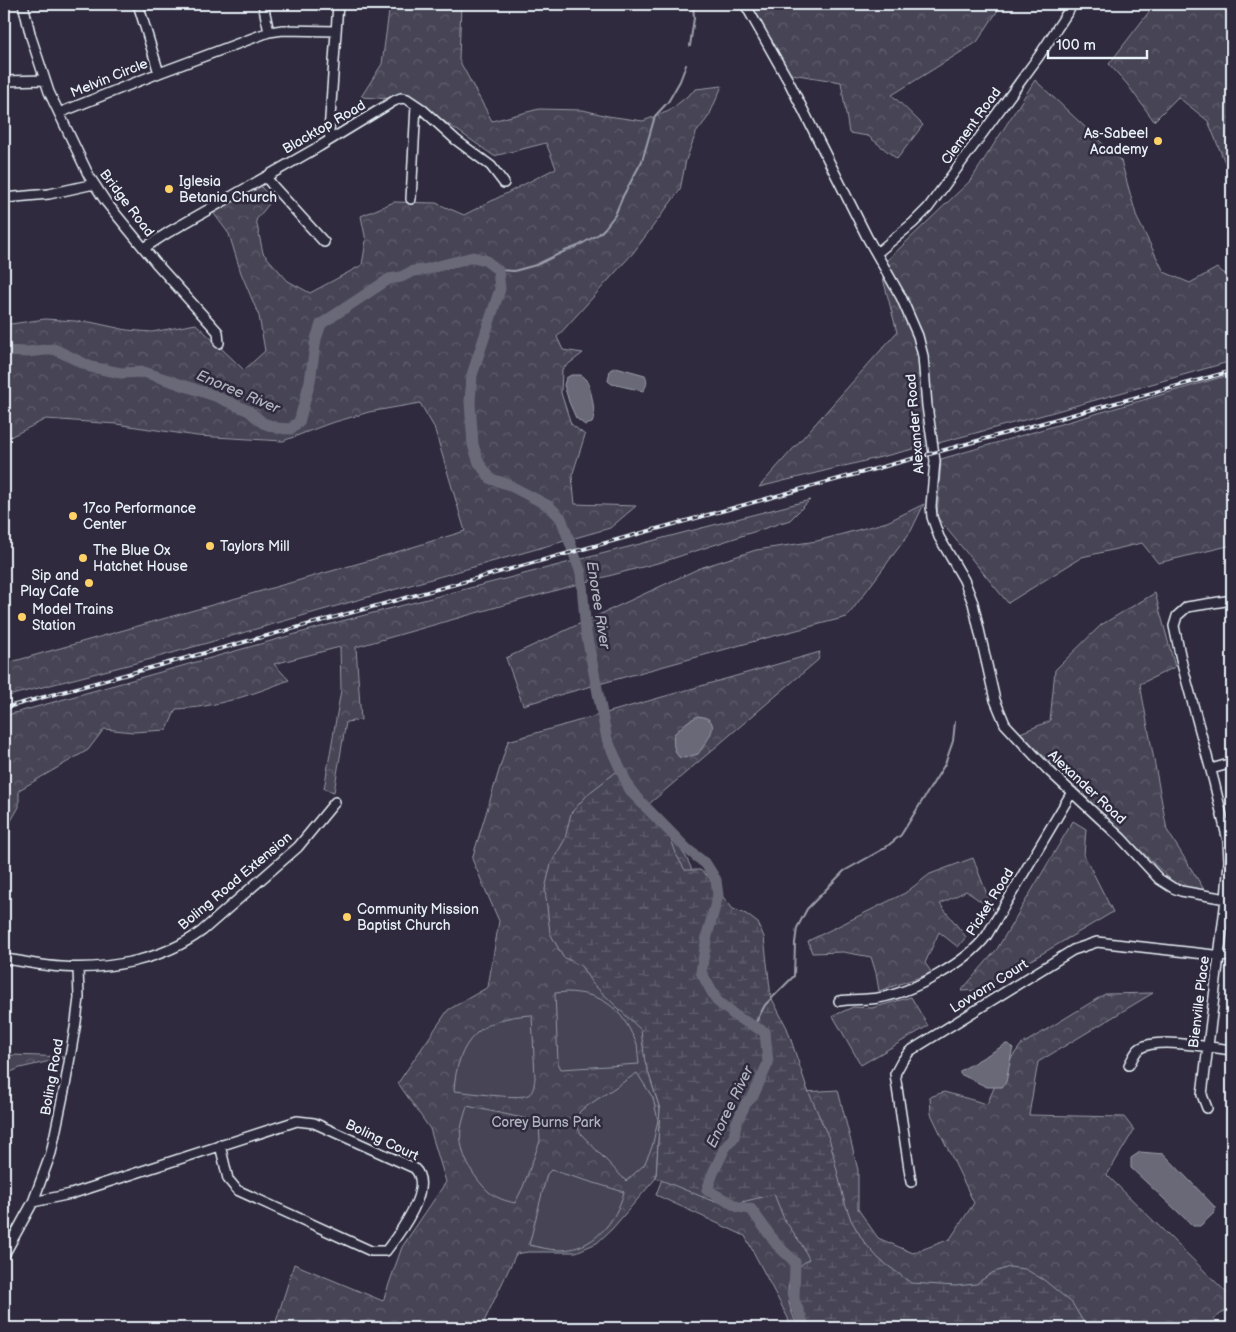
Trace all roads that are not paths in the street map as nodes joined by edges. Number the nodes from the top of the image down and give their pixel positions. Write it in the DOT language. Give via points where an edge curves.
graph roads {
  1 [pos="23,4"];
  2 [pos="138,4"];
  3 [pos="263,4"];
  4 [pos="338,4"];
  5 [pos="745,4"];
  6 [pos="1072,4"];
  7 [pos="336,31"];
  8 [pos="270,32"];
  9 [pos="159,73"];
  10 [pos="44,80"];
  11 [pos="4,81"];
  12 [pos="416,105"];
  13 [pos="59,113"];
  14 [pos="330,139"];
  15 [pos="266,177"];
  16 [pos="504,183"];
  17 [pos="94,184"];
  18 [pos="4,198"];
  19 [pos="411,199"];
  20 [pos="324,242"];
  21 [pos="144,248"];
  22 [pos="877,253"];
  23 [pos="219,343"];
  24 [pos="1232,600"];
  25 [pos="1232,763"];
  26 [pos="1211,769"];
  27 [pos="1072,792"];
  28 [pos="335,802"];
  29 [pos="1229,899"];
  30 [pos="1219,955"];
  31 [pos="1232,957"];
  32 [pos="4,959"];
  33 [pos="78,968"];
  34 [pos="839,1001"];
  35 [pos="1207,1047"];
  36 [pos="1232,1050"];
  37 [pos="1129,1065"];
  38 [pos="1208,1108"];
  39 [pos="220,1146"];
  40 [pos="911,1182"];
  41 [pos="33,1202"];
  42 [pos="4,1255"];
  1 -- 10 [label="street, Bridge Road"];
  2 -- 9 [label="street, Melvin Circle"];
  3 -- 8 [label="street"];
  4 -- 7 [label="street"];
  5 -- 22 [label="street, Alexander Road"];
  6 -- 22 [label="street, Clement Road" via="1039,56 928,208"];
  7 -- 8 [label="street"];
  7 -- 14 [label="street"];
  8 -- 9 [label="street"];
  9 -- 13 [label="street, Melvin Circle"];
  10 -- 11 [label="street"];
  10 -- 13 [label="street, Bridge Road"];
  12 -- 14 [label="street, Blacktop Road" via="407,99 398,99"];
  12 -- 16 [label="street" via="491,166"];
  12 -- 19 [label="street"];
  13 -- 17 [label="street, Bridge Road"];
  14 -- 15 [label="street, Blacktop Road"];
  15 -- 20 [label="street"];
  15 -- 21 [label="street, Blacktop Road"];
  17 -- 18 [label="street" via="49,194"];
  17 -- 21 [label="street, Bridge Road"];
  21 -- 23 [label="street, Bridge Road" via="218,332"];
  22 -- 27 [label="street, Alexander Road" via="918,336 935,454 932,517 973,603 998,708 1012,733"];
  24 -- 26 [label="street, Bienville Place" via="1187,607 1179,612 1174,624"];
  25 -- 26 [label="street"];
  26 -- 29 [label="street, Bienville Place" via="1228,841"];
  27 -- 29 [label="street, Alexander Road" via="1165,883 1182,891"];
  27 -- 34 [label="street, Picket Road" via="987,936 974,951 942,972 900,992 877,998"];
  28 -- 33 [label="street, Boling Road Extension" via="298,847 195,936 161,953 136,960"];
  29 -- 30 [label="street, Bienville Place"];
  30 -- 31 [label="street, Lovvorn Court"];
  30 -- 35 [label="street, Bienville Place"];
  30 -- 40 [label="street, Lovvorn Court" via="1096,942 1073,950 910,1051 896,1074"];
  32 -- 33 [label="street"];
  33 -- 41 [label="street, Boling Road" via="79,998 65,1086 51,1153"];
  35 -- 36 [label="street"];
  35 -- 37 [label="street" via="1161,1042 1148,1044 1138,1050"];
  35 -- 38 [label="street, Bienville Place" via="1202,1095"];
  39 -- 39 [label="street, Boling Court" via="228,1179 238,1190 371,1252 386,1251 397,1237 420,1191 421,1177 414,1168 310,1122 290,1122"];
  39 -- 41 [label="street, Boling Court" via="70,1194"];
  41 -- 42 [label="street, Boling Road"];
}
